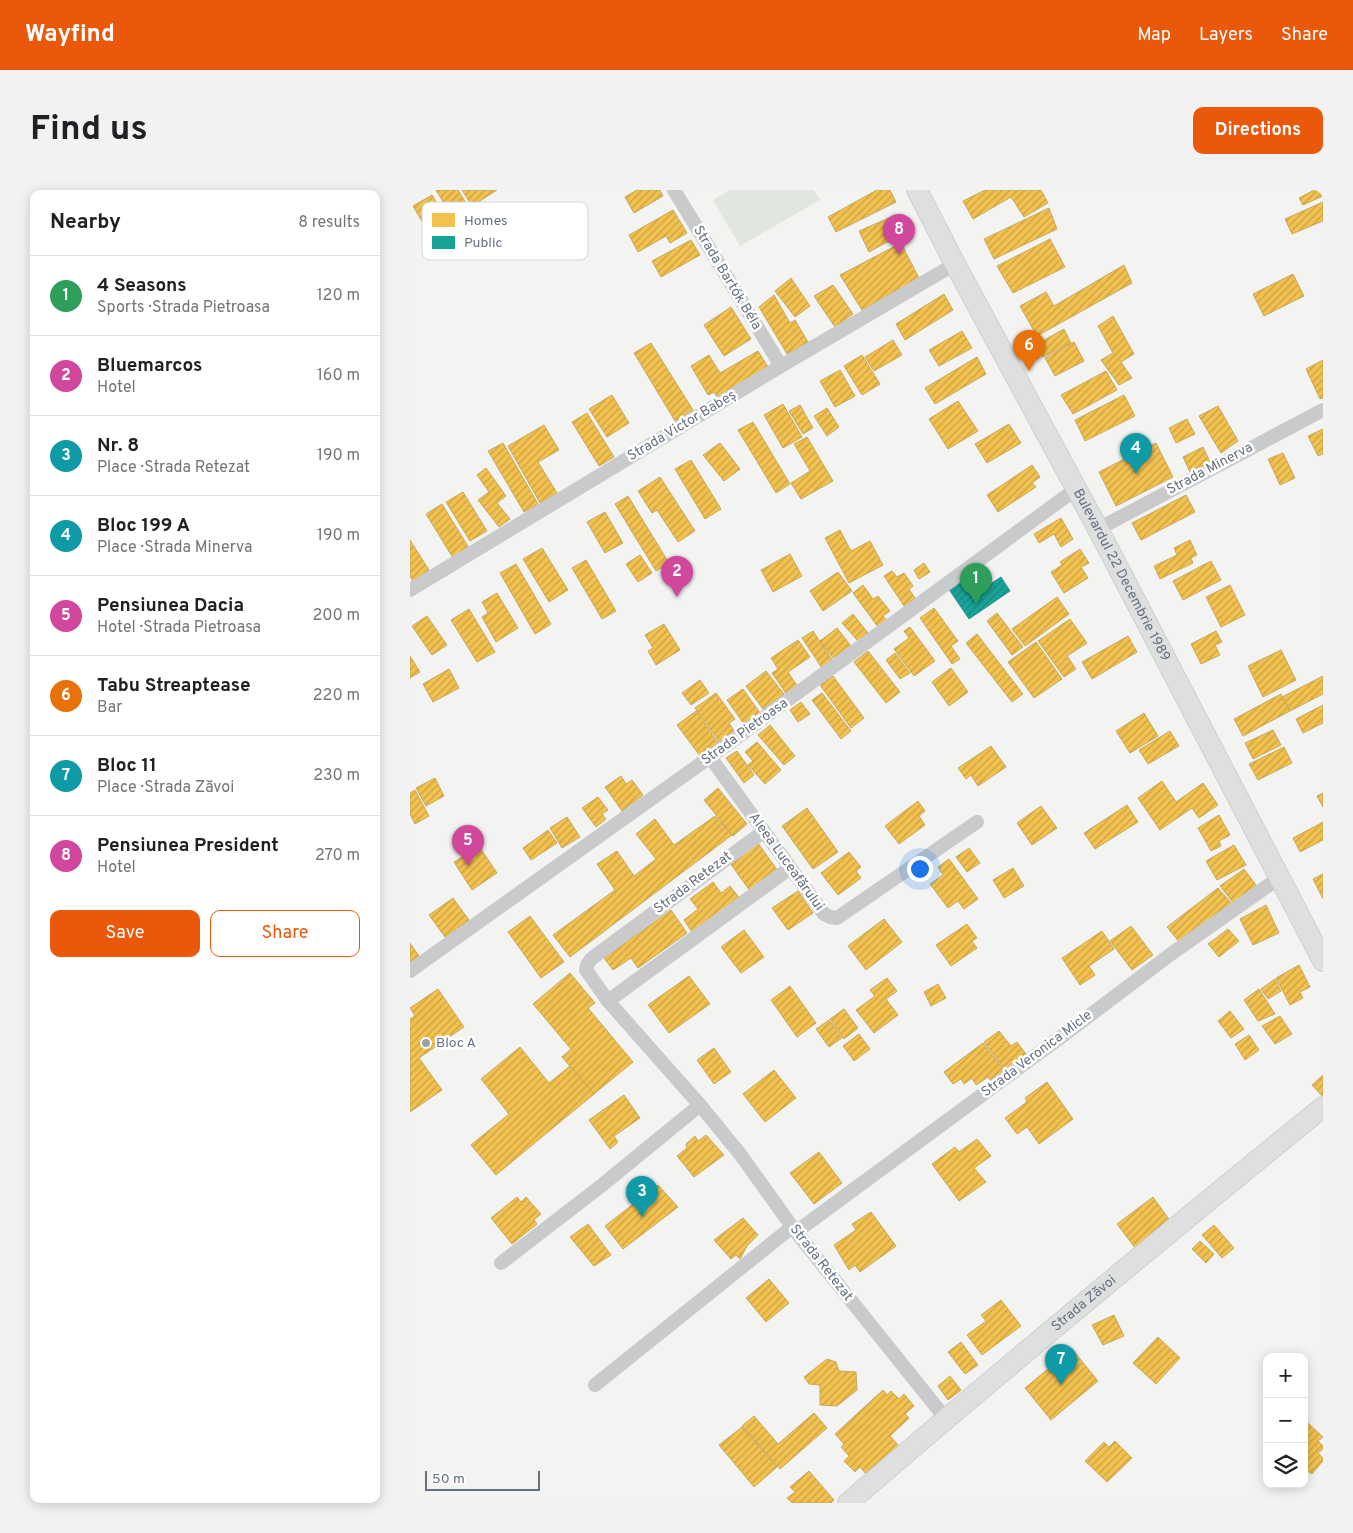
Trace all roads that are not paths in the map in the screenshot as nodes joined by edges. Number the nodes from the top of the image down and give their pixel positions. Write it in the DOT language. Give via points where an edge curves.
graph roads {
  1 [pos="674,190"];
  2 [pos="917,190"];
  3 [pos="955,264"];
  4 [pos="781,366"];
  5 [pos="1323,410"];
  6 [pos="1076,489"];
  7 [pos="1098,529"];
  8 [pos="410,590"];
  9 [pos="710,758"];
  10 [pos="977,822"];
  11 [pos="763,832"];
  12 [pos="790,868"];
  13 [pos="1279,878"];
  14 [pos="1323,961"];
  15 [pos="410,971"];
  16 [pos="608,1001"];
  17 [pos="700,1105"];
  18 [pos="1323,1107"];
  19 [pos="794,1229"];
  20 [pos="501,1263"];
  21 [pos="595,1384"];
  22 [pos="946,1419"];
  23 [pos="848,1503"];
  1 -- 4 [label="street, Strada Bartók Béla"];
  2 -- 3 [label="main road, Bulevardul 22 Decembrie 1989"];
  3 -- 4 [label="street, Strada Victor Babeș"];
  3 -- 6 [label="main road, Bulevardul 22 Decembrie 1989"];
  4 -- 8 [label="street, Strada Victor Babeș"];
  5 -- 7 [label="street, Strada Minerva"];
  6 -- 7 [label="main road, Bulevardul 22 Decembrie 1989"];
  6 -- 9 [label="street, Strada Pietroasa"];
  7 -- 13 [label="main road, Bulevardul 22 Decembrie 1989"];
  9 -- 11 [label="street, Aleea Luceafărului"];
  9 -- 15 [label="street, Strada Pietroasa"];
  10 -- 12 [label="street, Aleea Luceafărului" via="837,918 824,914"];
  11 -- 12 [label="street, Aleea Luceafărului"];
  11 -- 16 [label="street, Strada Retezat" via="591,959 586,970"];
  12 -- 16 [label="street"];
  13 -- 14 [label="main road, Bulevardul 22 Decembrie 1989"];
  13 -- 19 [label="street, Strada Veronica Micle"];
  16 -- 17 [label="street, Strada Retezat"];
  17 -- 19 [label="street, Strada Retezat"];
  17 -- 20 [label="street"];
  18 -- 22 [label="main road, Strada Zăvoi"];
  19 -- 21 [label="street, Strada Veronica Micle"];
  19 -- 22 [label="street, Strada Retezat"];
  22 -- 23 [label="main road, Strada Zăvoi"];
}
